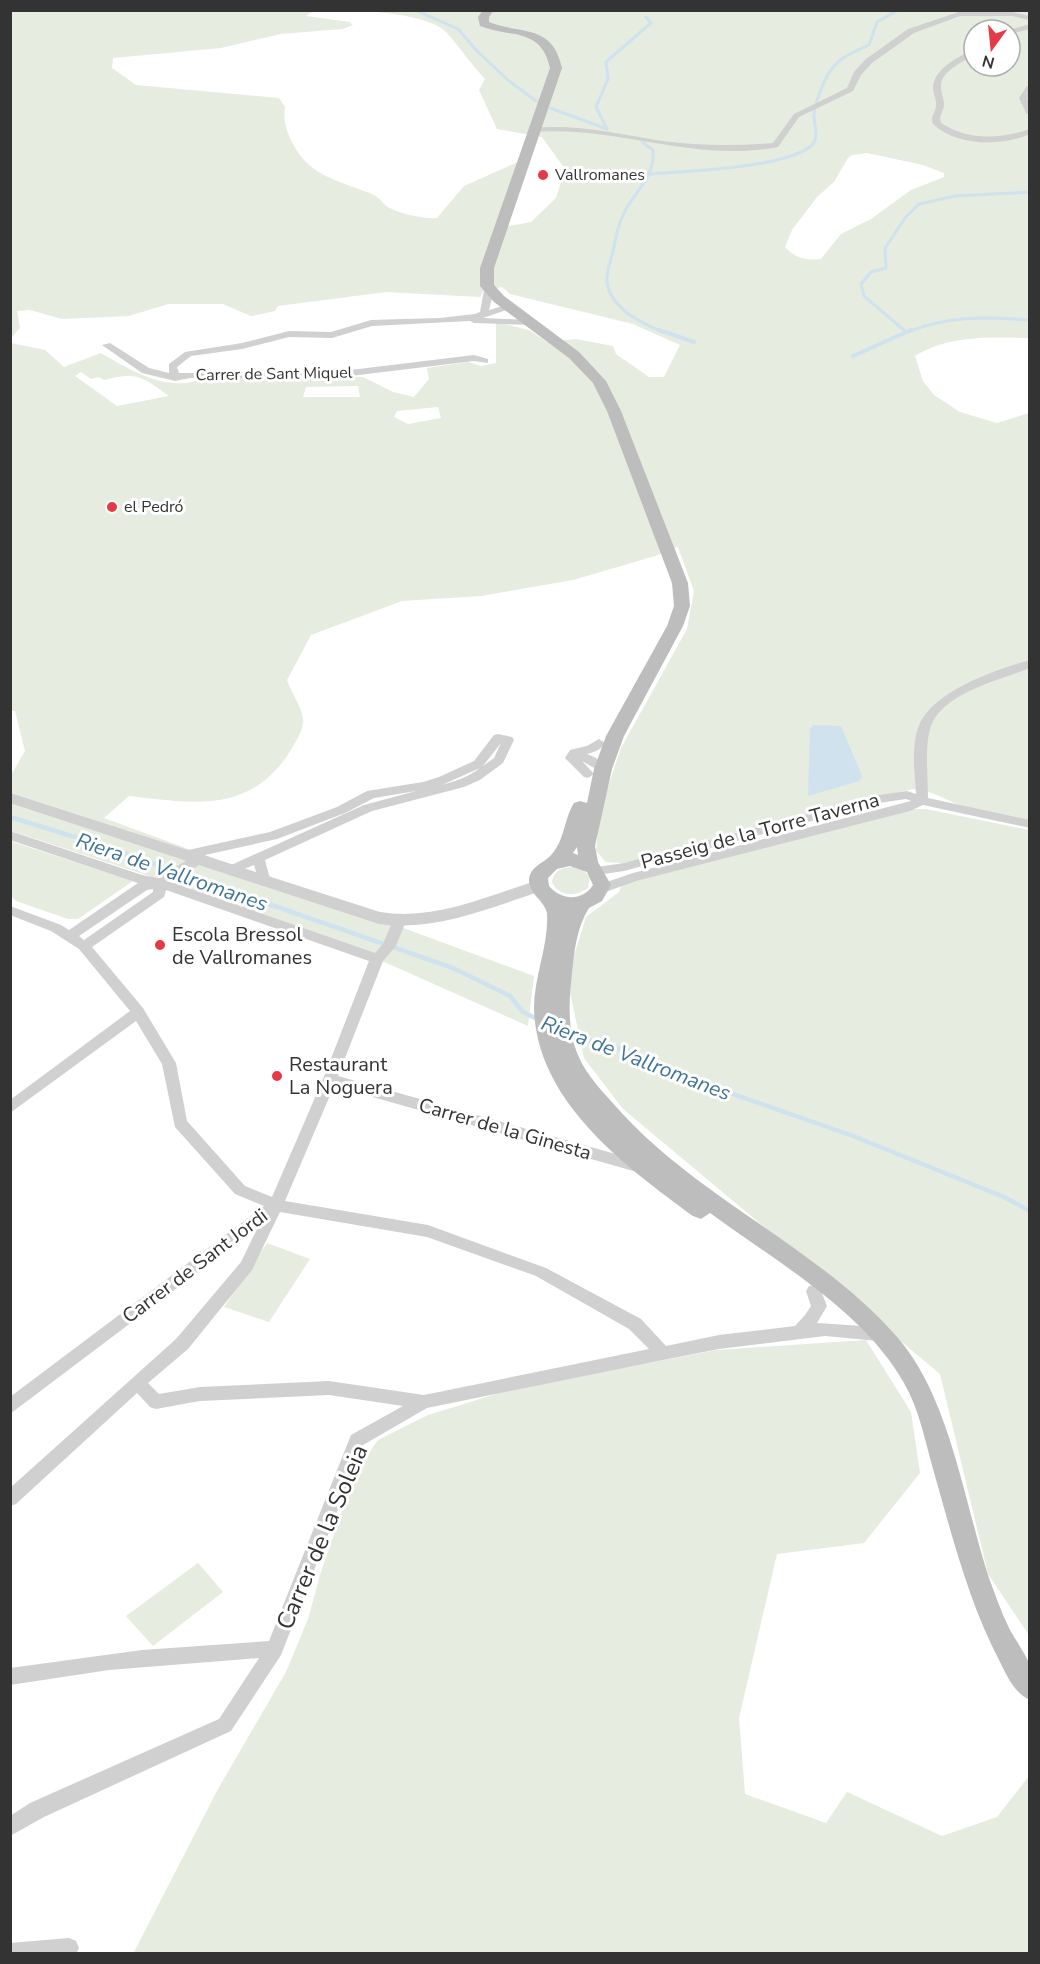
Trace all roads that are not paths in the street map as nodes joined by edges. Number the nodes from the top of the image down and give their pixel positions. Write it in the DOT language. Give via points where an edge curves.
graph roads {
  1 [pos="489,10"];
  2 [pos="1029,18"];
  3 [pos="962,60"];
  4 [pos="1029,88"];
  5 [pos="1029,111"];
  6 [pos="533,130"];
  7 [pos="1029,131"];
  8 [pos="489,290"];
  9 [pos="504,313"];
  10 [pos="477,317"];
  11 [pos="460,320"];
  12 [pos="107,345"];
  13 [pos="485,360"];
  14 [pos="175,378"];
  15 [pos="669,639"];
  16 [pos="1029,663"];
  17 [pos="599,743"];
  18 [pos="594,768"];
  19 [pos="10,798"];
  20 [pos="922,801"];
  21 [pos="1029,824"];
  22 [pos="10,835"];
  23 [pos="226,847"];
  24 [pos="194,856"];
  25 [pos="258,857"];
  26 [pos="558,860"];
  27 [pos="229,868"];
  28 [pos="595,875"];
  29 [pos="264,879"];
  30 [pos="160,884"];
  31 [pos="544,892"];
  32 [pos="583,902"];
  33 [pos="10,910"];
  34 [pos="399,921"];
  35 [pos="70,936"];
  36 [pos="84,946"];
  37 [pos="377,959"];
  38 [pos="552,1003"];
  39 [pos="138,1012"];
  40 [pos="330,1079"];
  41 [pos="10,1108"];
  42 [pos="647,1160"];
  43 [pos="276,1204"];
  44 [pos="814,1291"];
  45 [pos="798,1333"];
  46 [pos="878,1334"];
  47 [pos="663,1353"];
  48 [pos="137,1383"];
  49 [pos="424,1402"];
  50 [pos="10,1407"];
  51 [pos="10,1499"];
  52 [pos="275,1649"];
  53 [pos="10,1677"];
  54 [pos="1029,1688"];
  55 [pos="10,1827"];
  56 [pos="69,1948"];
  57 [pos="10,1953"];
  1 -- 6 [label="main road" via="483,17 484,24 537,36 556,62"];
  2 -- 6 [label="street" via="1012,14 959,14 911,31 869,62 850,89 801,112 788,124 785,137 775,146 667,144 595,130"];
  3 -- 7 [label="street" via="945,72 936,86 941,105 937,124 951,132 978,137 1012,137"];
  4 -- 5 [label="street" via="1023,98"];
  6 -- 8 [label="main road" via="487,268 485,281"];
  8 -- 9 [label="main road"];
  8 -- 10 [label="street" via="484,313"];
  9 -- 10 [label="street"];
  9 -- 11 [label="street"];
  9 -- 15 [label="main road" via="531,323 587,367 604,390 680,583 682,606"];
  10 -- 11 [label="street"];
  11 -- 14 [label="street" via="371,323 338,334 289,334 188,354 172,366"];
  12 -- 14 [label="street, Carrer de Sant Miquel" via="138,369"];
  13 -- 14 [label="street, Carrer de Sant Miquel" via="474,358 334,375"];
  15 -- 17 [label="main road" via="627,696"];
  15 -- 18 [label="main road"];
  16 -- 20 [label="street" via="976,684 944,701 931,713 923,729"];
  17 -- 18 [label="main road"];
  17 -- 18 [label="street" via="571,758"];
  18 -- 26 [label="main road" via="575,831"];
  18 -- 28 [label="main road" via="586,846"];
  19 -- 24 [label="street"];
  20 -- 21 [label="street"];
  20 -- 28 [label="street, Passeig de la Torre Taverna" via="633,877"];
  22 -- 30 [label="street"];
  23 -- 24 [label="street"];
  23 -- 25 [label="street" via="294,829 371,794 443,780 478,764 498,738 508,740 499,760 476,777 368,808"];
  23 -- 27 [label="street"];
  24 -- 27 [label="street"];
  24 -- 30 [label="street"];
  25 -- 27 [label="street"];
  25 -- 29 [label="street"];
  26 -- 28 [label="main road" via="571,859"];
  26 -- 31 [label="main road" via="541,872 538,880"];
  27 -- 29 [label="street"];
  28 -- 32 [label="main road" via="592,898"];
  29 -- 34 [label="street" via="379,918"];
  30 -- 35 [label="street" via="143,886"];
  30 -- 36 [label="street" via="159,894"];
  30 -- 37 [label="street"];
  31 -- 32 [label="main road" via="567,904"];
  31 -- 34 [label="street" via="440,917"];
  31 -- 38 [label="main road" via="558,917"];
  32 -- 38 [label="main road" via="569,928"];
  33 -- 35 [label="street"];
  34 -- 37 [label="street, Carrer de Sant Jordi" via="389,946"];
  35 -- 36 [label="street"];
  36 -- 39 [label="street"];
  37 -- 40 [label="street, Carrer de Sant Jordi"];
  38 -- 42 [label="main road" via="554,1036 585,1084"];
  39 -- 41 [label="street"];
  39 -- 43 [label="street" via="169,1063 180,1123 240,1190"];
  40 -- 42 [label="street, Carrer de la Ginesta"];
  40 -- 43 [label="street, Carrer de Sant Jordi"];
  42 -- 44 [label="main road" via="669,1187"];
  42 -- 46 [label="main road" via="852,1305"];
  43 -- 47 [label="street" via="428,1231 542,1272 635,1324"];
  43 -- 48 [label="street" via="248,1266 182,1344"];
  43 -- 50 [label="street, Carrer de Sant Jordi"];
  44 -- 45 [label="street" via="819,1306"];
  44 -- 46 [label="main road"];
  45 -- 46 [label="street, Carrer de la Soleia" via="825,1329"];
  45 -- 47 [label="street, Carrer de la Soleia"];
  46 -- 54 [label="main road" via="912,1375 925,1404 987,1606"];
  47 -- 49 [label="street, Carrer de la Soleia"];
  48 -- 49 [label="street" via="156,1402 200,1394 329,1388"];
  48 -- 51 [label="street"];
  49 -- 52 [label="street, Carrer de la Soleia" via="357,1440"];
  52 -- 53 [label="street" via="192,1653"];
  52 -- 55 [label="street, Carrer de la Soleia" via="225,1725 37,1810"];
  56 -- 57 [label="street"];
}
